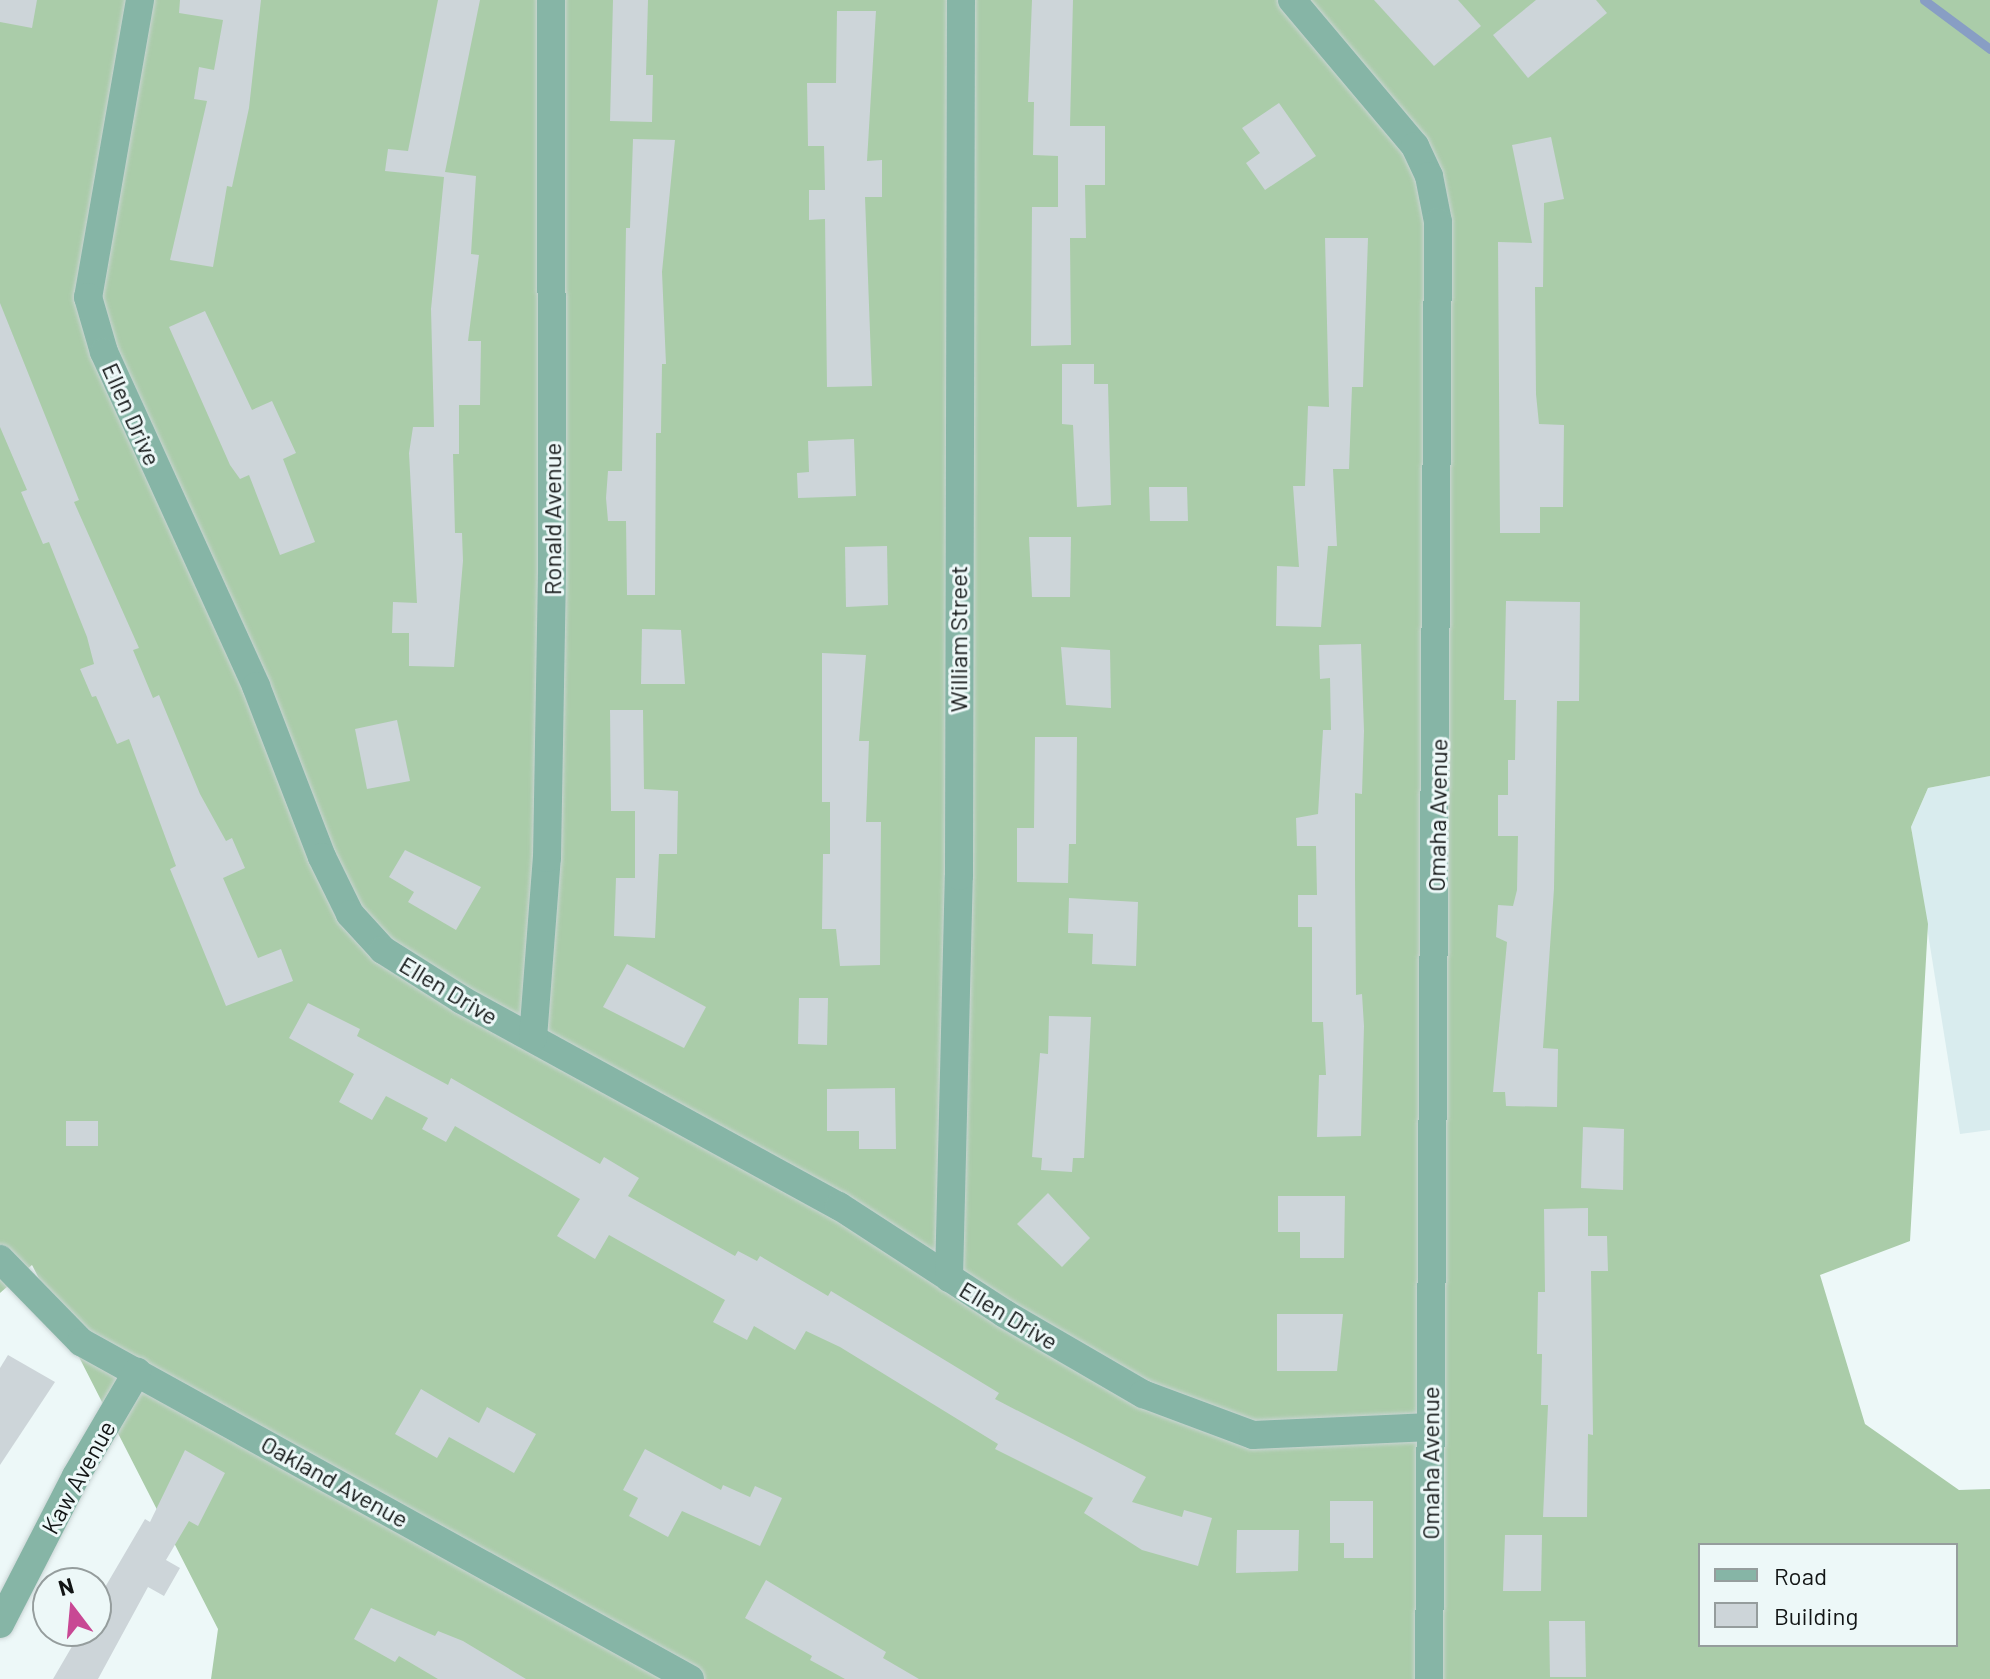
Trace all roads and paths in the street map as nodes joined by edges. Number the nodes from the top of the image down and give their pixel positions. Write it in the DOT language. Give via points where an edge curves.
graph roads {
  1 [pos="140,0"];
  2 [pos="551,0"];
  3 [pos="961,0"];
  4 [pos="1292,0"];
  5 [pos="533,1038"];
  6 [pos="0,1259"];
  7 [pos="949,1278"];
  8 [pos="137,1372"];
  9 [pos="1431,1427"];
  10 [pos="0,1624"];
  11 [pos="690,1679"];
  12 [pos="1429,1679"];
  1 -- 5 [label="street, Ellen Drive" via="88,297 104,352 256,686 350,914 383,950"];
  2 -- 5 [label="street, Ronald Avenue" via="552,574 547,858"];
  3 -- 7 [label="street, William Street" via="959,891"];
  4 -- 9 [label="street, Omaha Avenue" via="1415,146 1429,176 1438,222"];
  5 -- 7 [label="street, Ellen Drive" via="839,1206"];
  6 -- 8 [label="street, Oakland Avenue" via="81,1342"];
  7 -- 9 [label="street, Ellen Drive" via="1143,1394 1228,1428 1253,1435"];
  8 -- 10 [label="street, Kaw Avenue"];
  8 -- 11 [label="street, Oakland Avenue"];
  9 -- 12 [label="street, Omaha Avenue"];
}
